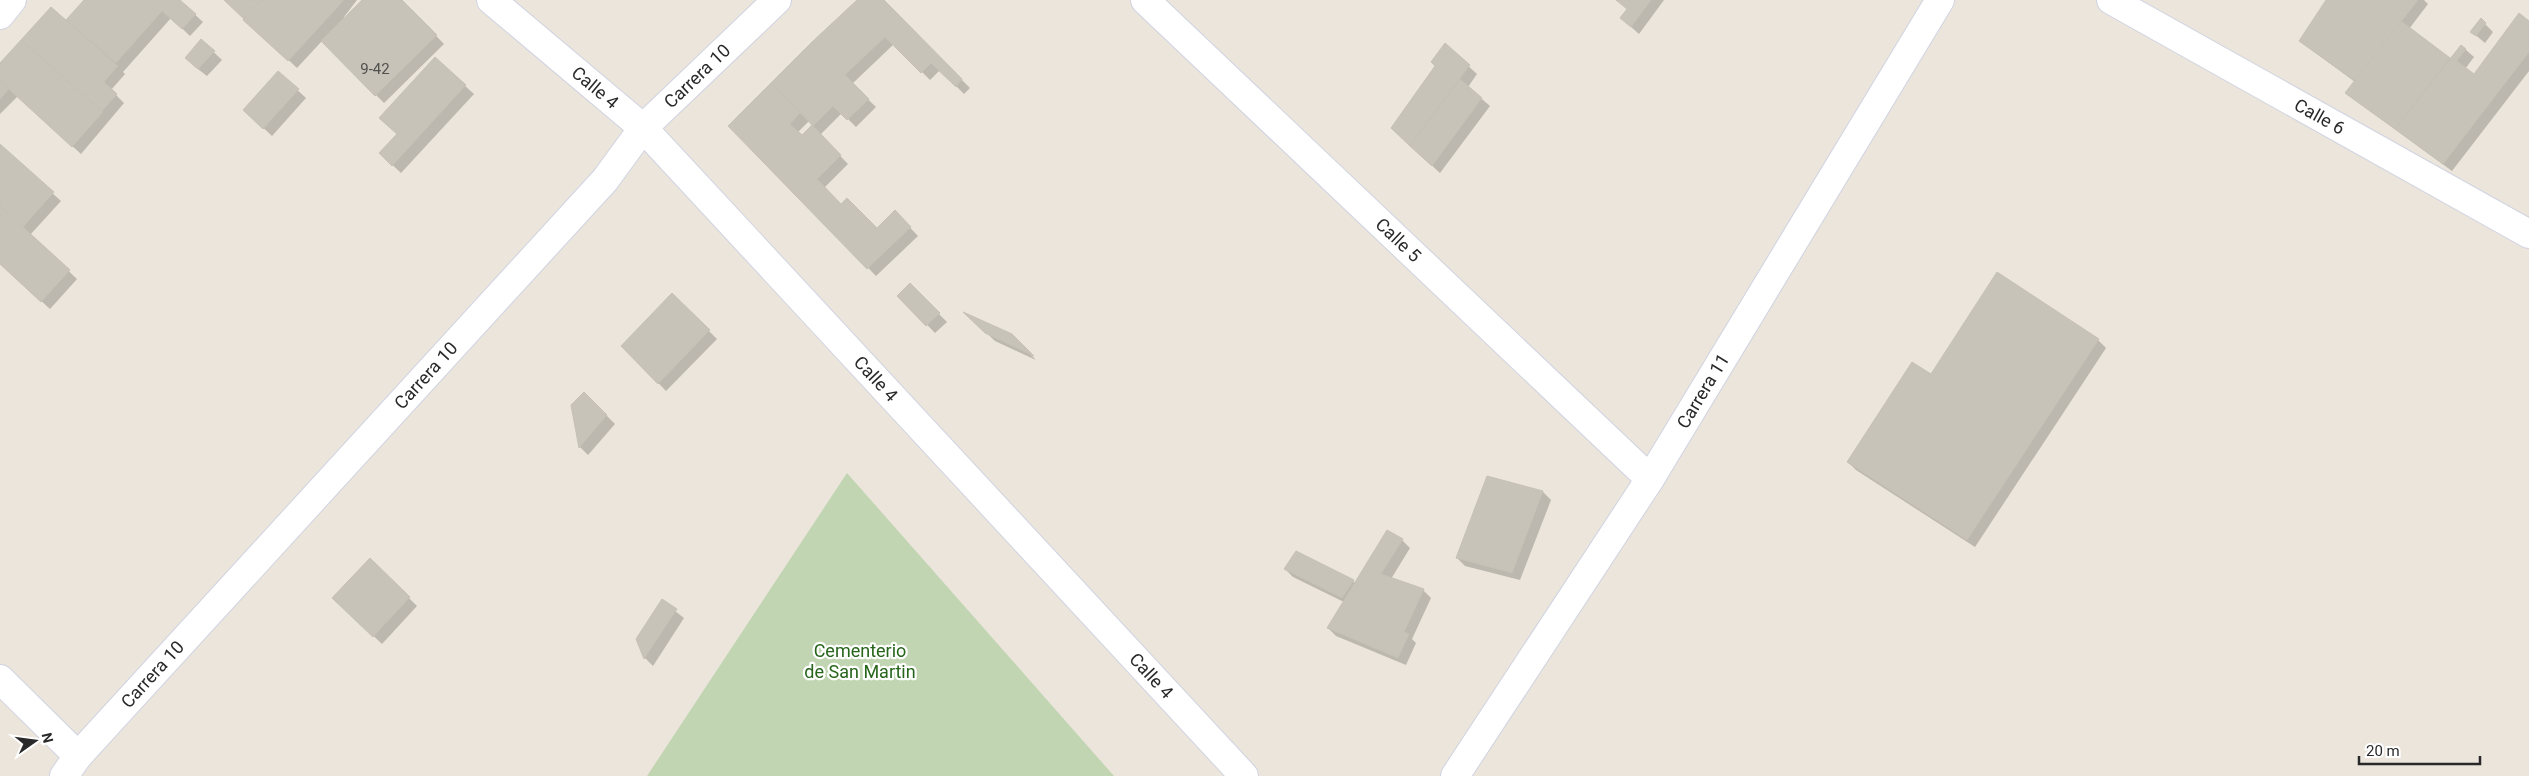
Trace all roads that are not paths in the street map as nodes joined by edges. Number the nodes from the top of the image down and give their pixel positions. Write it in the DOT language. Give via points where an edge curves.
graph roads {
  1 [pos="12,0"];
  2 [pos="491,0"];
  3 [pos="777,0"];
  4 [pos="1145,0"];
  5 [pos="1940,0"];
  6 [pos="2111,0"];
  7 [pos="0,15"];
  8 [pos="643,128"];
  9 [pos="2529,234"];
  10 [pos="1650,479"];
  11 [pos="0,679"];
  12 [pos="71,766"];
  13 [pos="1244,776"];
  14 [pos="1455,776"];
  1 -- 7 [label="street"];
  2 -- 8 [label="street, Calle 4"];
  3 -- 8 [label="street, Carrera 10"];
  4 -- 10 [label="street, Calle 5"];
  5 -- 10 [label="street, Carrera 11"];
  6 -- 9 [label="street, Calle 6"];
  8 -- 12 [label="street, Carrera 10" via="598,188"];
  8 -- 13 [label="street, Calle 4"];
  10 -- 14 [label="street, Carrera 11"];
  11 -- 12 [label="street"];
}
